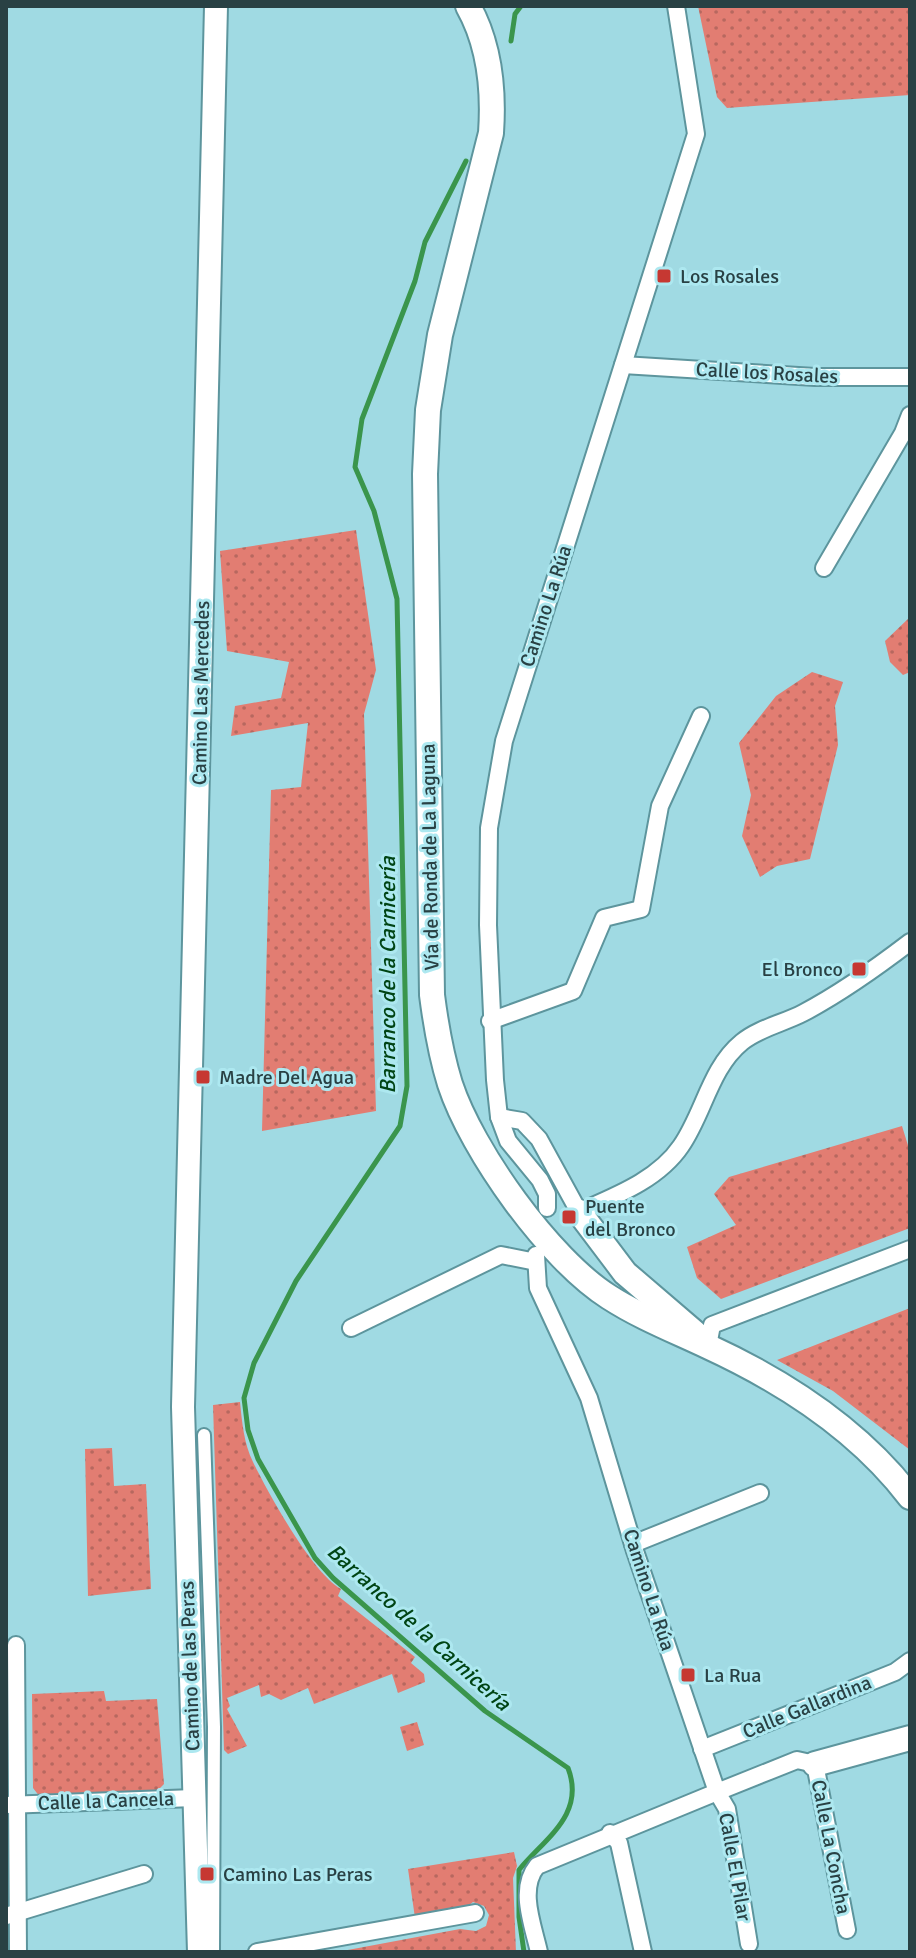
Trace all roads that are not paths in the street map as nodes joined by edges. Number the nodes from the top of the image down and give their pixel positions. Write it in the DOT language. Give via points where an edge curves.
graph roads {
  1 [pos="216,6"];
  2 [pos="468,6"];
  3 [pos="676,6"];
  4 [pos="623,365"];
  5 [pos="910,377"];
  6 [pos="910,415"];
  7 [pos="824,568"];
  8 [pos="701,716"];
  9 [pos="910,942"];
  10 [pos="490,1021"];
  11 [pos="499,1117"];
  12 [pos="547,1208"];
  13 [pos="579,1212"];
  14 [pos="910,1249"];
  15 [pos="351,1328"];
  16 [pos="708,1346"];
  17 [pos="183,1380"];
  18 [pos="204,1435"];
  19 [pos="760,1493"];
  20 [pos="910,1497"];
  21 [pos="633,1544"];
  22 [pos="16,1645"];
  23 [pos="910,1661"];
  24 [pos="910,1738"];
  25 [pos="702,1749"];
  26 [pos="815,1764"];
  27 [pos="717,1792"];
  28 [pos="194,1798"];
  29 [pos="12,1804"];
  30 [pos="610,1833"];
  31 [pos="144,1874"];
  32 [pos="475,1913"];
  33 [pos="12,1914"];
  34 [pos="847,1930"];
  35 [pos="749,1944"];
  36 [pos="18,1952"];
  37 [pos="199,1952"];
  38 [pos="213,1952"];
  39 [pos="257,1952"];
  40 [pos="539,1952"];
  41 [pos="643,1952"];
  1 -- 17 [label="main road, Camino Las Mercedes"];
  2 -- 16 [label="main road, Vía de Ronda de La Laguna" via="488,57 491,133 440,335 425,474 432,995 438,1039 465,1119 538,1230 606,1295 651,1322"];
  3 -- 4 [label="street, Camino La Rúa" via="696,134"];
  4 -- 5 [label="street, Calle los Rosales"];
  4 -- 10 [label="street, Camino La Rúa" via="504,741 489,828"];
  6 -- 7 [label="street"];
  8 -- 10 [label="street" via="660,806 641,909 604,918 573,991"];
  9 -- 13 [label="street" via="803,1014 745,1039 726,1057 681,1147 626,1191"];
  10 -- 11 [label="street, Camino La Rúa"];
  11 -- 12 [label="street, Camino La Rúa" via="508,1141 540,1180"];
  11 -- 13 [label="street" via="522,1121 539,1139"];
  13 -- 16 [label="main road" via="625,1273"];
  14 -- 16 [label="street" via="712,1325"];
  15 -- 21 [label="street, Camino La Rúa" via="501,1255 536,1258 538,1288 589,1398"];
  16 -- 20 [label="main road, Vía de Ronda de La Laguna" via="829,1417"];
  17 -- 28 [label="main road, Camino de las Peras"];
  18 -- 38 [label="street" via="214,1727"];
  19 -- 21 [label="street"];
  21 -- 25 [label="street, Camino La Rúa"];
  22 -- 29 [label="street"];
  23 -- 25 [label="street, Calle Gallardina" via="895,1672"];
  24 -- 26 [label="main road"];
  25 -- 27 [label="street, Camino La Rúa"];
  26 -- 27 [label="street" via="797,1760"];
  26 -- 34 [label="street, Calle La Concha"];
  27 -- 30 [label="street"];
  27 -- 35 [label="street, Calle El Pilar" via="727,1809"];
  28 -- 29 [label="street, Calle la Cancela"];
  28 -- 37 [label="main road, Camino de las Peras"];
  29 -- 33 [label="street"];
  30 -- 40 [label="street" via="537,1866 527,1878"];
  30 -- 41 [label="street" via="619,1843"];
  31 -- 33 [label="street"];
  32 -- 39 [label="street"];
  33 -- 36 [label="street"];
}
